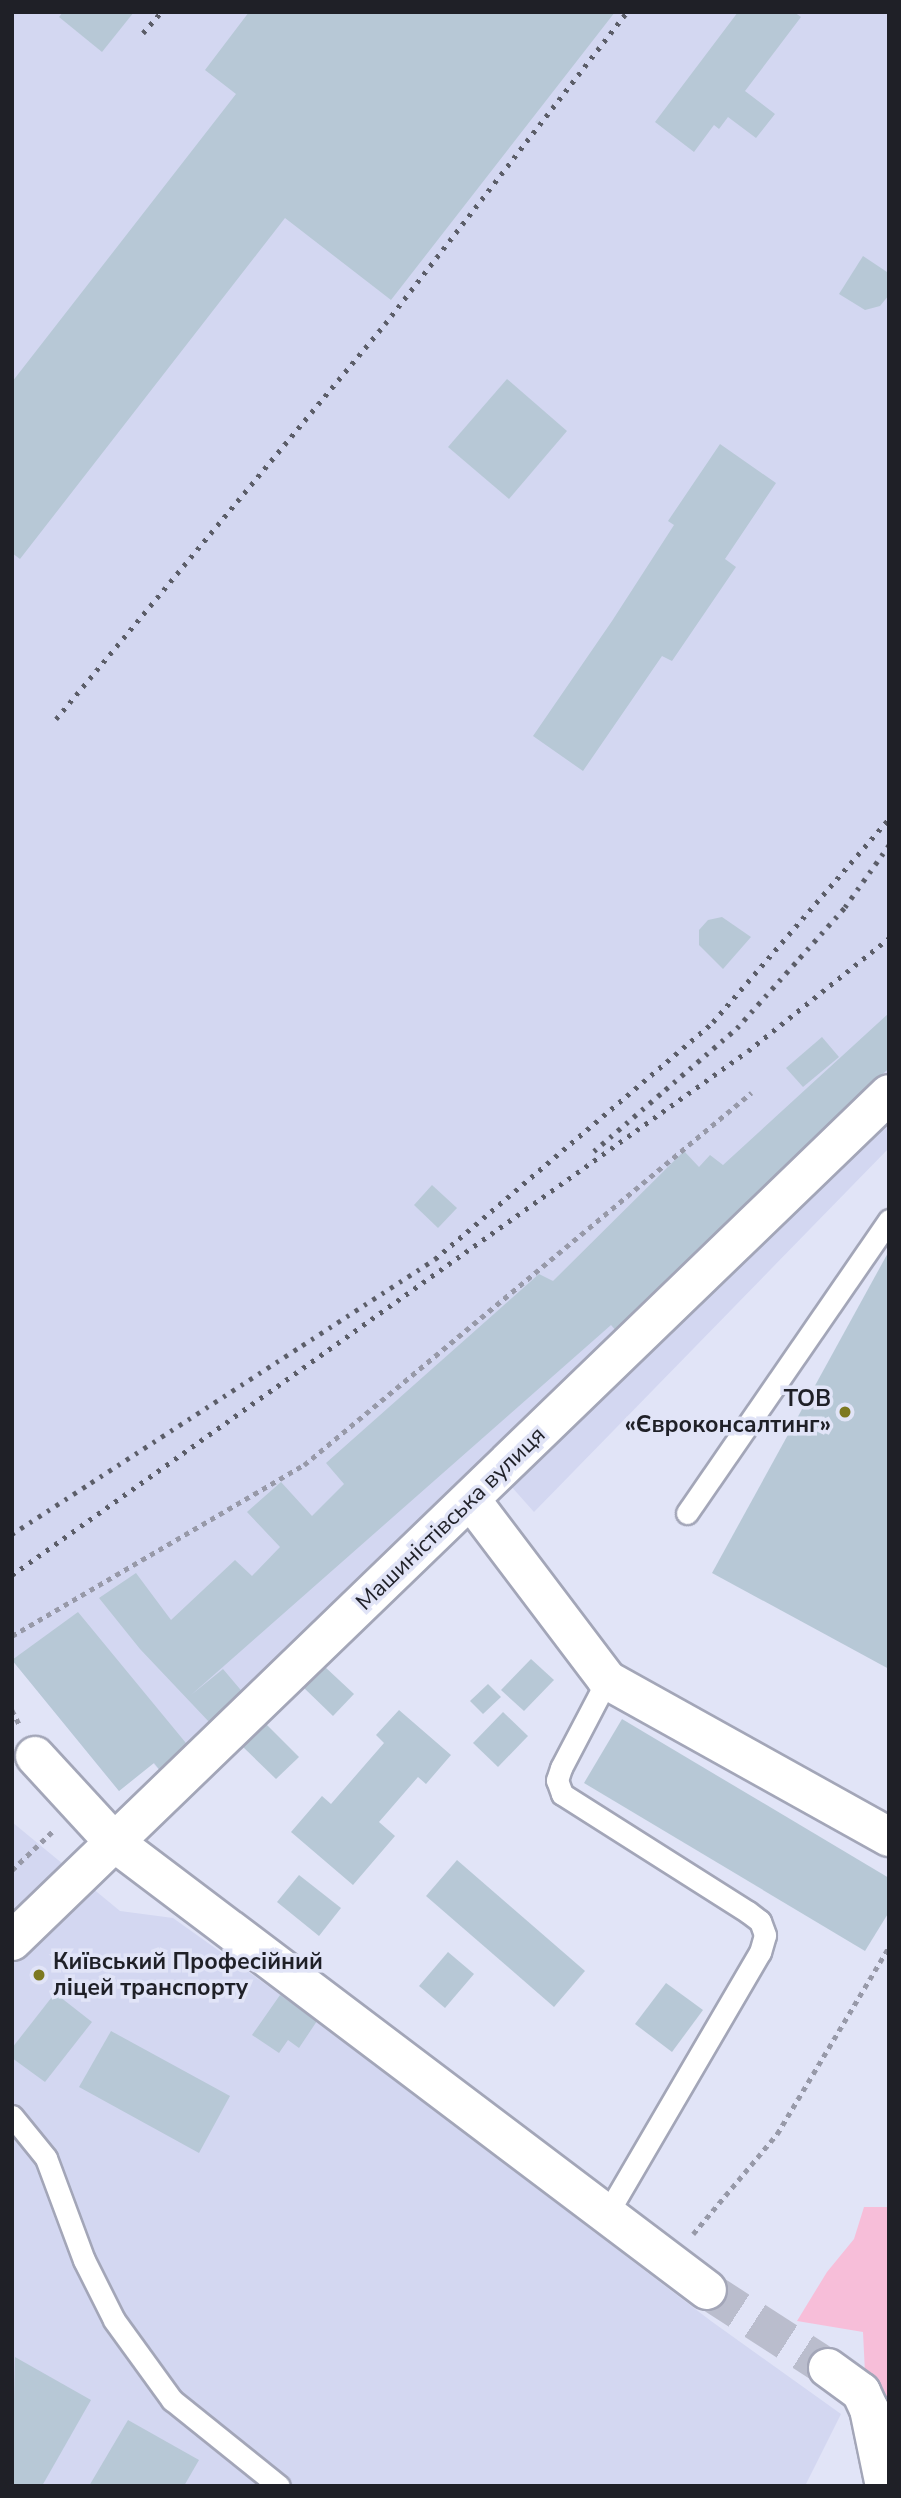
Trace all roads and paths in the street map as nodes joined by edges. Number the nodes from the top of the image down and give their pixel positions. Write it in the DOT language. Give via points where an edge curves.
graph roads {
  1 [pos="751,1093"];
  2 [pos="889,1094"];
  3 [pos="889,1220"];
  4 [pos="471,1500"];
  5 [pos="687,1513"];
  6 [pos="12,1636"];
  7 [pos="607,1680"];
  8 [pos="35,1756"];
  9 [pos="79,1806"];
  10 [pos="889,1838"];
  11 [pos="114,1842"];
  12 [pos="12,1870"];
  13 [pos="12,1941"];
  14 [pos="889,1947"];
  15 [pos="12,2116"];
  16 [pos="607,2214"];
  17 [pos="670,2262"];
  18 [pos="707,2290"];
  19 [pos="828,2368"];
  20 [pos="279,2486"];
  21 [pos="885,2486"];
  1 -- 6 [label="path" via="304,1465"];
  2 -- 4 [label="street, Машиністівська вулиця"];
  3 -- 5 [label="lane"];
  4 -- 7 [label="street"];
  4 -- 11 [label="street, Машиністівська вулиця"];
  7 -- 10 [label="street"];
  7 -- 16 [label="lane" via="561,1768 557,1780 562,1794 748,1912 760,1921 765,1936 760,1952"];
  8 -- 9 [label="street"];
  9 -- 11 [label="street"];
  9 -- 12 [label="path"];
  11 -- 13 [label="street, Машиністівська вулиця"];
  11 -- 16 [label="street"];
  14 -- 17 [label="path" via="777,2134"];
  15 -- 20 [label="lane" via="46,2158 84,2260 114,2320 172,2400"];
  16 -- 17 [label="street"];
  17 -- 18 [label="street"];
  19 -- 21 [label="street" via="861,2392"];
}
